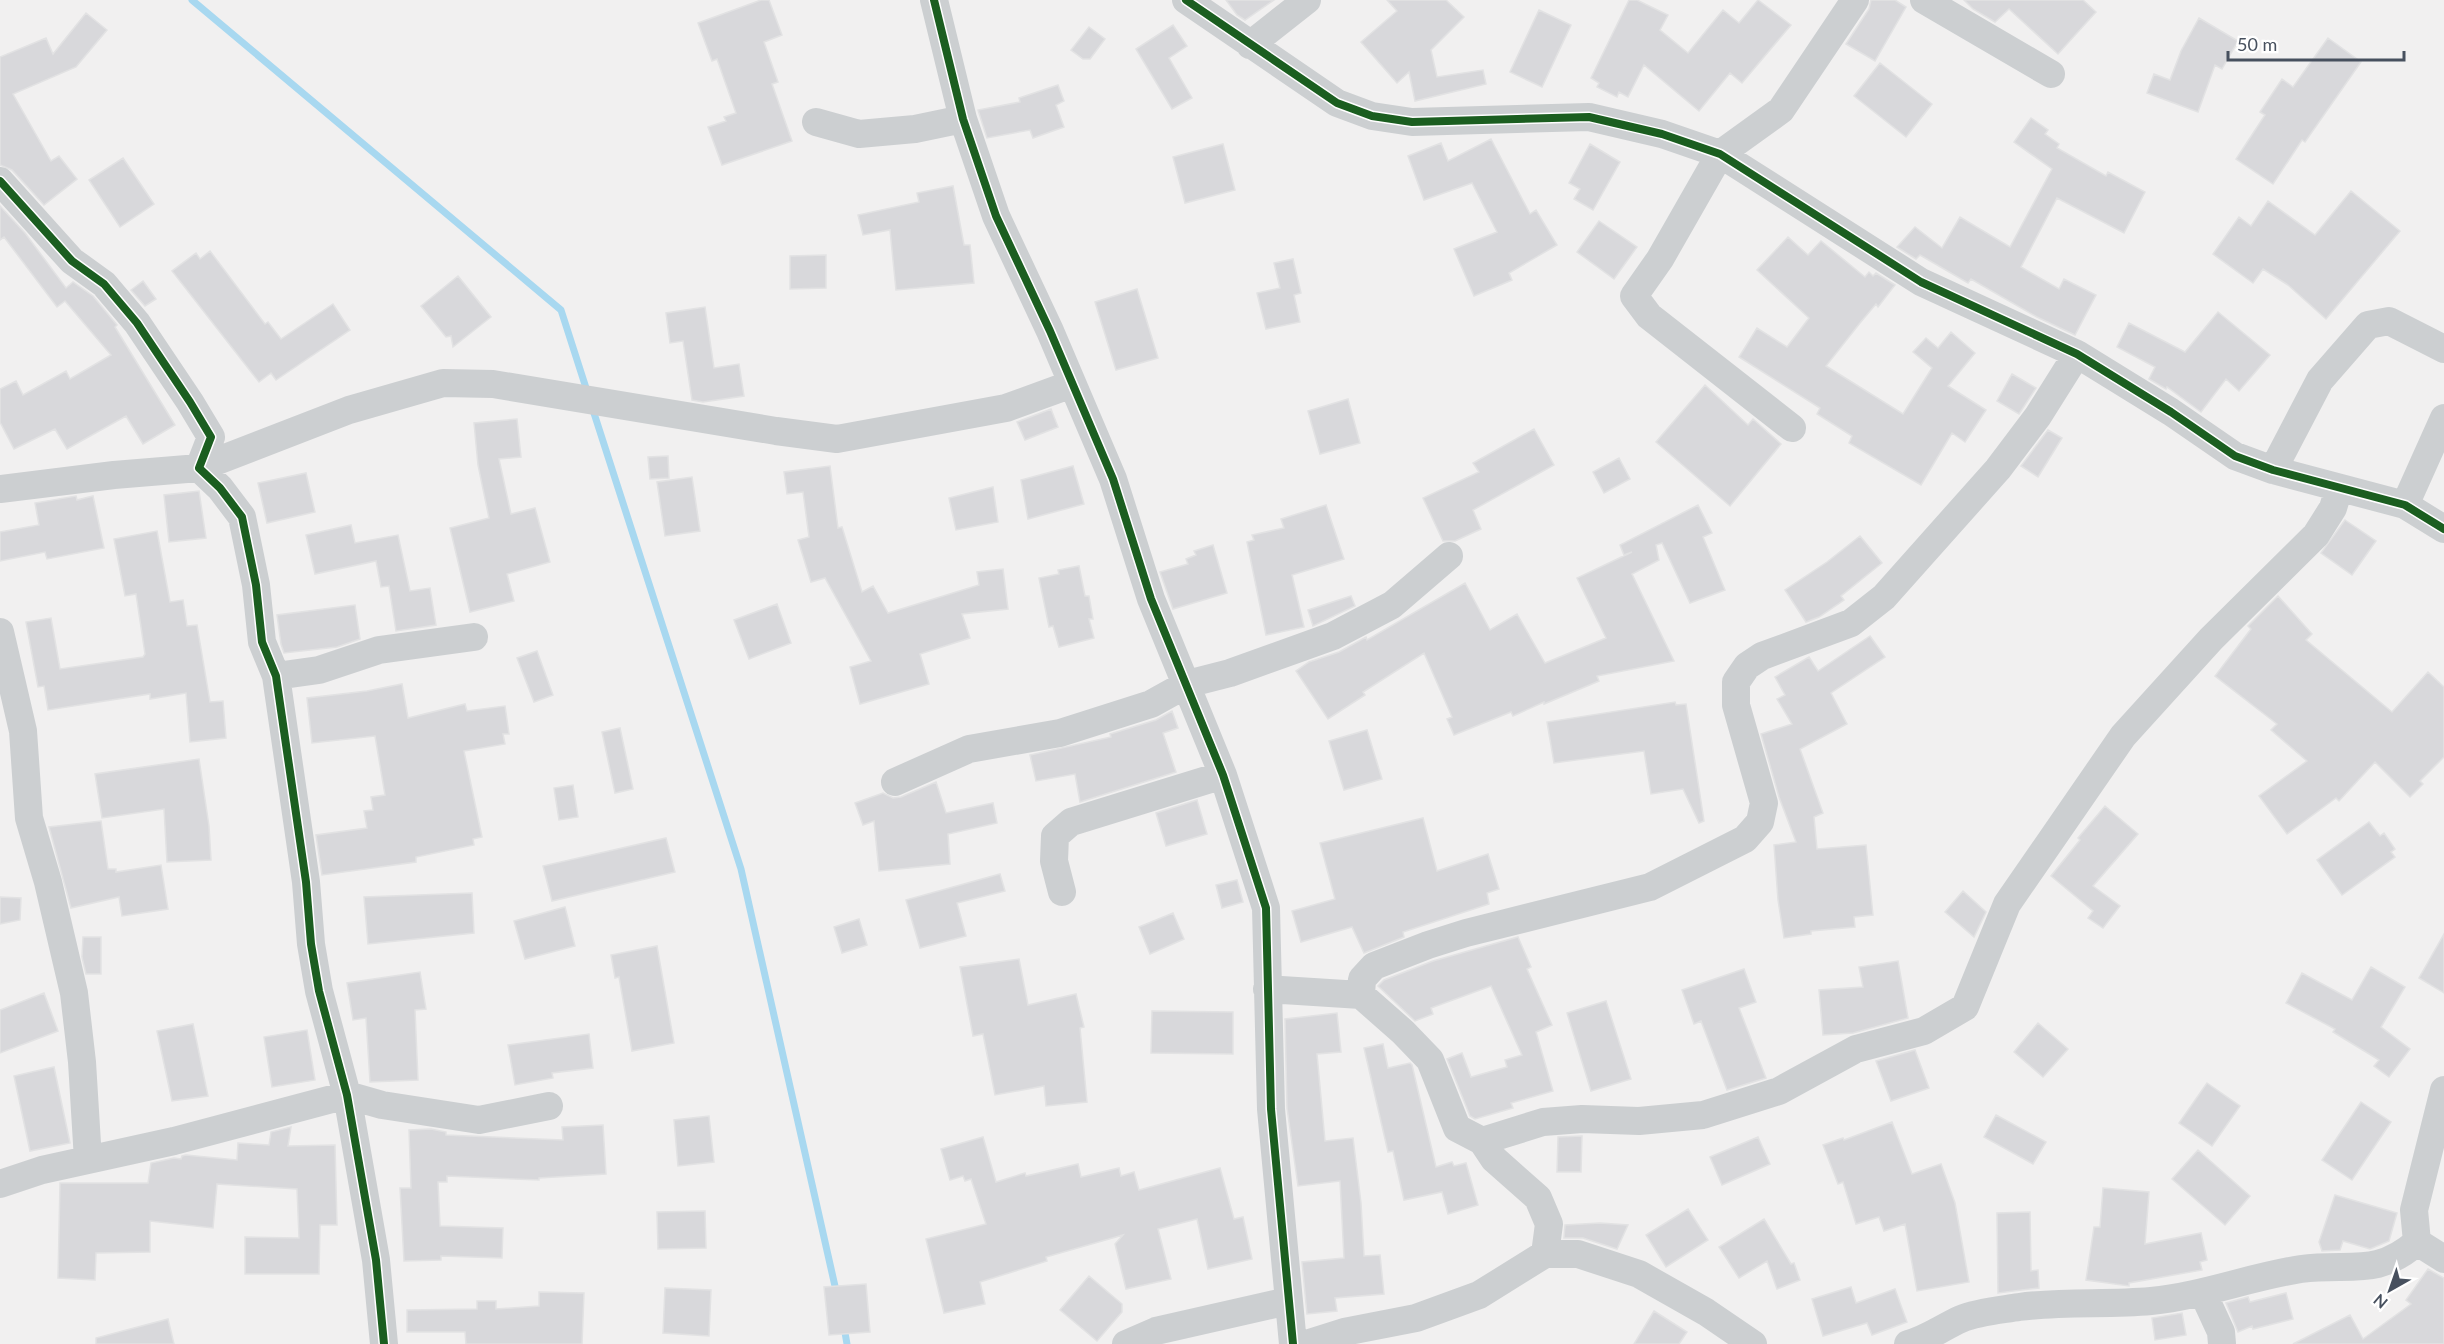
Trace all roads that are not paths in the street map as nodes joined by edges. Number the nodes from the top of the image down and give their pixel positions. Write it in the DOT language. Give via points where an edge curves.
graph roads {
  1 [pos="934,0"];
  2 [pos="1185,0"];
  3 [pos="1307,0"];
  4 [pos="1855,0"];
  5 [pos="1924,0"];
  6 [pos="1250,45"];
  7 [pos="2050,74"];
  8 [pos="963,119"];
  9 [pos="816,122"];
  10 [pos="1720,154"];
  11 [pos="0,181"];
  12 [pos="2444,349"];
  13 [pos="2077,354"];
  14 [pos="1072,384"];
  15 [pos="2444,418"];
  16 [pos="1792,428"];
  17 [pos="199,468"];
  18 [pos="2273,470"];
  19 [pos="2339,488"];
  20 [pos="0,489"];
  21 [pos="2405,505"];
  22 [pos="2444,530"];
  23 [pos="1449,556"];
  24 [pos="0,632"];
  25 [pos="474,637"];
  26 [pos="276,676"];
  27 [pos="1187,684"];
  28 [pos="1223,775"];
  29 [pos="895,782"];
  30 [pos="1062,892"];
  31 [pos="1267,989"];
  32 [pos="1361,995"];
  33 [pos="2444,1090"];
  34 [pos="347,1095"];
  35 [pos="549,1106"];
  36 [pos="1482,1141"];
  37 [pos="88,1160"];
  38 [pos="0,1184"];
  39 [pos="2417,1242"];
  40 [pos="1545,1254"];
  41 [pos="2444,1259"];
  42 [pos="2203,1293"];
  43 [pos="1288,1301"];
  44 [pos="1916,1343"];
  45 [pos="384,1344"];
  46 [pos="1126,1344"];
  47 [pos="1293,1344"];
  48 [pos="1306,1344"];
  49 [pos="1753,1344"];
  50 [pos="2222,1344"];
  1 -- 8 [label="street"];
  2 -- 6 [label="street"];
  3 -- 6 [label="street"];
  4 -- 10 [label="street" via="1781,110"];
  5 -- 7 [label="street"];
  6 -- 10 [label="street" via="1337,103 1372,116 1412,122 1589,117 1662,134"];
  8 -- 9 [label="street" via="915,129 859,134"];
  8 -- 14 [label="street" via="996,216"];
  10 -- 13 [label="street" via="1921,282"];
  10 -- 16 [label="street" via="1660,259 1634,296 1649,316"];
  11 -- 17 [label="street" via="72,261 104,284 137,323 211,437"];
  12 -- 18 [label="street" via="2389,321 2368,325 2320,380"];
  13 -- 18 [label="street" via="2235,456"];
  13 -- 32 [label="street" via="1998,469 1884,597 1851,623 1762,656 1747,666 1736,682 1736,705 1764,803 1760,822 1745,839 1650,888 1466,933 1374,966 1362,979"];
  14 -- 17 [label="street" via="1005,408 837,439 493,384 443,383 349,410"];
  14 -- 27 [label="street" via="1113,479 1151,599"];
  15 -- 21 [label="street"];
  17 -- 20 [label="street"];
  17 -- 26 [label="street" via="242,517 256,585 262,642"];
  18 -- 19 [label="street"];
  19 -- 21 [label="street"];
  19 -- 36 [label="street" via="2316,535 2219,631 2122,736 2007,904 1965,1007 1924,1031 1856,1049 1779,1091 1703,1115 1639,1121 1543,1122"];
  21 -- 22 [label="street"];
  23 -- 27 [label="street" via="1392,605 1333,636"];
  24 -- 37 [label="street" via="23,731 29,818 74,993"];
  25 -- 26 [label="street" via="379,650 319,670"];
  26 -- 34 [label="street" via="318,991"];
  27 -- 28 [label="street"];
  27 -- 29 [label="street" via="1151,704 1060,733 969,749"];
  28 -- 30 [label="street" via="1071,822 1055,836 1054,861"];
  28 -- 31 [label="street" via="1266,908"];
  31 -- 32 [label="street"];
  31 -- 43 [label="street" via="1271,1109"];
  32 -- 36 [label="street" via="1430,1060 1456,1128"];
  33 -- 39 [label="street" via="2414,1210"];
  34 -- 35 [label="street" via="382,1105 479,1120"];
  34 -- 37 [label="street"];
  34 -- 45 [label="street" via="376,1260"];
  36 -- 40 [label="street" via="1494,1159 1538,1198 1549,1224"];
  37 -- 38 [label="street"];
  39 -- 41 [label="street"];
  39 -- 42 [label="street" via="2401,1256 2373,1266 2303,1268"];
  40 -- 48 [label="street" via="1479,1295 1416,1318"];
  40 -- 49 [label="street" via="1578,1254 1639,1274"];
  42 -- 44 [label="street" via="2150,1301 2020,1307 1963,1318"];
  42 -- 50 [label="street" via="2221,1332"];
  43 -- 46 [label="street" via="1156,1331"];
  43 -- 47 [label="street"];
}
